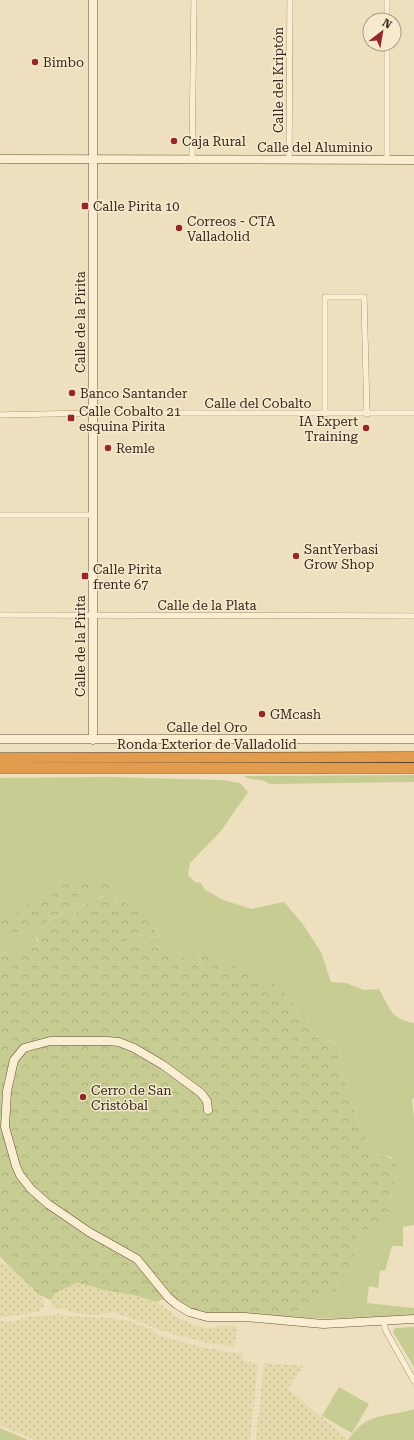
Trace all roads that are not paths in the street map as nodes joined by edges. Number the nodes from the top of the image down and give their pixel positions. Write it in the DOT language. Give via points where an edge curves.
graph roads {
  1 [pos="93,0"];
  2 [pos="194,0"];
  3 [pos="290,0"];
  4 [pos="387,0"];
  5 [pos="387,12"];
  6 [pos="387,52"];
  7 [pos="0,159"];
  8 [pos="93,159"];
  9 [pos="192,159"];
  10 [pos="289,159"];
  11 [pos="387,160"];
  12 [pos="414,160"];
  13 [pos="92,413"];
  14 [pos="414,413"];
  15 [pos="325,414"];
  16 [pos="367,414"];
  17 [pos="0,415"];
  18 [pos="92,514"];
  19 [pos="0,515"];
  20 [pos="0,615"];
  21 [pos="92,615"];
  22 [pos="414,616"];
  23 [pos="0,739"];
  24 [pos="414,739"];
  25 [pos="93,740"];
  26 [pos="414,757"];
  27 [pos="0,758"];
  28 [pos="253,763"];
  29 [pos="0,768"];
  30 [pos="414,768"];
  31 [pos="208,1110"];
  32 [pos="414,1319"];
  33 [pos="383,1320"];
  34 [pos="414,1380"];
  1 -- 8 [label="street, Calle de la Pirita"];
  2 -- 9 [label="street"];
  3 -- 10 [label="street, Calle del Kriptón"];
  4 -- 5 [label="street"];
  6 -- 11 [label="street"];
  7 -- 8 [label="street, Calle del Aluminio"];
  8 -- 9 [label="street, Calle del Aluminio"];
  8 -- 13 [label="street, Calle de la Pirita"];
  9 -- 10 [label="street, Calle del Aluminio"];
  10 -- 11 [label="street, Calle del Aluminio"];
  11 -- 12 [label="street, Calle del Aluminio"];
  13 -- 15 [label="street, Calle del Cobalto"];
  13 -- 17 [label="street, Calle del Cobalto"];
  13 -- 18 [label="street, Calle de la Pirita"];
  14 -- 16 [label="street, Calle del Cobalto"];
  15 -- 16 [label="street, Calle del Cobalto"];
  15 -- 16 [label="street, Calle del Cobalto" via="325,297 364,297"];
  18 -- 19 [label="street"];
  18 -- 21 [label="street, Calle de la Pirita"];
  20 -- 21 [label="street, Calle de la Plata"];
  21 -- 22 [label="street, Calle de la Plata"];
  21 -- 25 [label="street, Calle de la Pirita"];
  23 -- 25 [label="street, Calle del Oro"];
  24 -- 25 [label="street, Calle del Oro"];
  26 -- 28 [label="highway, Ronda Exterior de Valladolid"];
  27 -- 28 [label="highway, Ronda Exterior de Valladolid" via="225,757"];
  28 -- 29 [label="highway, Ronda Exterior de Valladolid" via="226,768"];
  28 -- 30 [label="highway, Ronda Exterior de Valladolid"];
  31 -- 33 [label="street" via="207,1101 201,1093 163,1065 134,1048 119,1042 50,1041 24,1048 14,1060 7,1091 6,1127 16,1166 31,1189 89,1232 137,1259 168,1297 189,1312 207,1316 323,1324"];
  32 -- 33 [label="street"];
  33 -- 34 [label="street" via="386,1331"];
}
